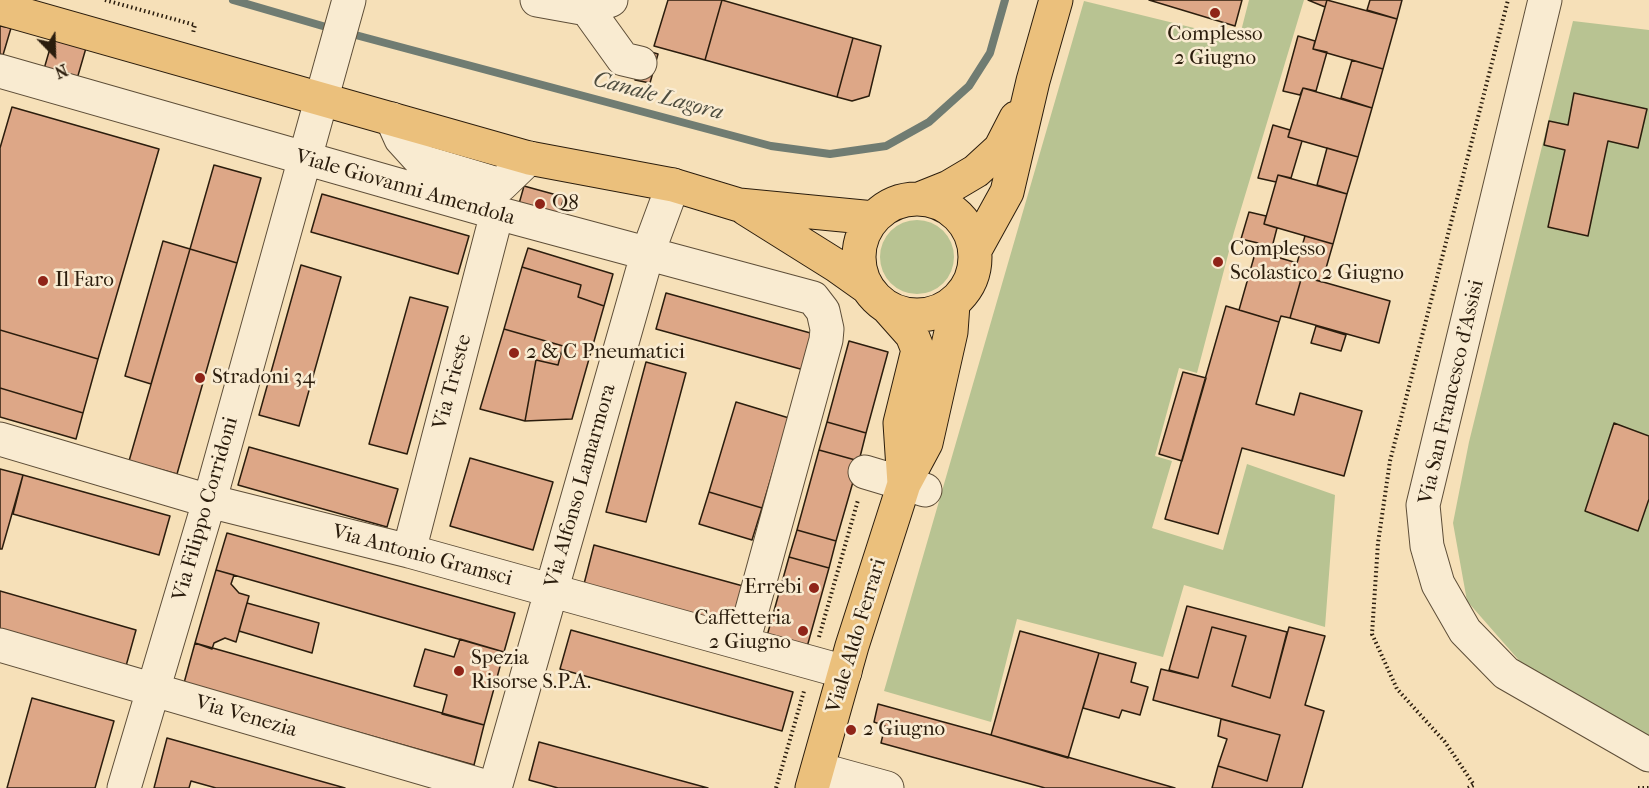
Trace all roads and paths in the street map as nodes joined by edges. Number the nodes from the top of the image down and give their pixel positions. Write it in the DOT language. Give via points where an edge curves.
graph roads {
  1 [pos="349,0"];
  2 [pos="537,0"];
  3 [pos="1056,0"];
  4 [pos="1545,0"];
  5 [pos="599,4"];
  6 [pos="0,8"];
  7 [pos="640,63"];
  8 [pos="2,78"];
  9 [pos="1033,81"];
  10 [pos="320,99"];
  11 [pos="303,159"];
  12 [pos="673,185"];
  13 [pos="920,199"];
  14 [pos="739,205"];
  15 [pos="497,213"];
  16 [pos="874,218"];
  17 [pos="975,250"];
  18 [pos="647,255"];
  19 [pos="878,298"];
  20 [pos="953,304"];
  21 [pos="0,439"];
  22 [pos="865,472"];
  23 [pos="914,487"];
  24 [pos="209,501"];
  25 [pos="409,551"];
  26 [pos="551,590"];
  27 [pos="743,643"];
  28 [pos="0,645"];
  29 [pos="812,663"];
  30 [pos="845,672"];
  31 [pos="153,689"];
  32 [pos="1649,755"];
  33 [pos="815,779"];
  34 [pos="870,785"];
  35 [pos="124,788"];
  36 [pos="493,788"];
  37 [pos="776,788"];
  38 [pos="1638,788"];
  39 [pos="1649,788"];
  1 -- 10 [label="street, Via Filippo Corridoni"];
  2 -- 5 [label="street"];
  3 -- 9 [label="main road"];
  4 -- 32 [label="street, Via San Francesco d'Assisi" via="1423,505 1426,546 1438,584 1465,631 1506,673"];
  5 -- 7 [label="street" via="623,59"];
  6 -- 10 [label="main road"];
  8 -- 11 [label="street, Viale Giovanni Amendola"];
  9 -- 13 [label="main road" via="1000,149 976,171"];
  9 -- 17 [label="main road" via="1007,192"];
  10 -- 11 [label="street, Via Filippo Corridoni"];
  10 -- 12 [label="main road" via="529,158"];
  11 -- 15 [label="street, Viale Giovanni Amendola"];
  11 -- 24 [label="street, Via Filippo Corridoni"];
  12 -- 14 [label="main road"];
  12 -- 18 [label="street, Via Alfonso Lamarmora"];
  13 -- 16 [label="main road" via="896,203"];
  13 -- 17 [label="main road" via="933,201 957,214 966,224"];
  14 -- 16 [label="main road"];
  14 -- 19 [label="main road" via="837,266"];
  15 -- 18 [label="street, Viale Giovanni Amendola"];
  15 -- 25 [label="street, Via Trieste"];
  16 -- 19 [label="main road" via="865,230 859,260"];
  17 -- 20 [label="main road" via="972,280"];
  18 -- 26 [label="street, Via Alfonso Lamarmora"];
  18 -- 27 [label="street, Viale Giovanni Amendola" via="813,298 823,311 826,340"];
  19 -- 20 [label="main road" via="903,314 921,316"];
  19 -- 23 [label="main road, Viale Aldo Ferrari" via="912,335 918,350 900,423"];
  20 -- 23 [label="main road, Viale Aldo Ferrari" via="951,332"];
  21 -- 24 [label="street, Via Antonio Gramsci"];
  22 -- 23 [label="street"];
  22 -- 29 [label="path"];
  23 -- 30 [label="main road, Viale Aldo Ferrari"];
  24 -- 25 [label="street, Via Antonio Gramsci"];
  24 -- 31 [label="street, Via Filippo Corridoni"];
  25 -- 26 [label="street, Via Antonio Gramsci"];
  26 -- 27 [label="street, Via Antonio Gramsci"];
  26 -- 36 [label="street, Via Alfonso Lamarmora"];
  27 -- 29 [label="street, Via Antonio Gramsci"];
  28 -- 31 [label="street, Via Venezia"];
  29 -- 30 [label="street, Via Antonio Gramsci"];
  29 -- 37 [label="path"];
  30 -- 33 [label="main road, Viale Aldo Ferrari"];
  31 -- 35 [label="street, Via Filippo Corridoni"];
  31 -- 36 [label="street, Via Venezia"];
  33 -- 34 [label="street"];
  38 -- 39 [label="path"];
}
